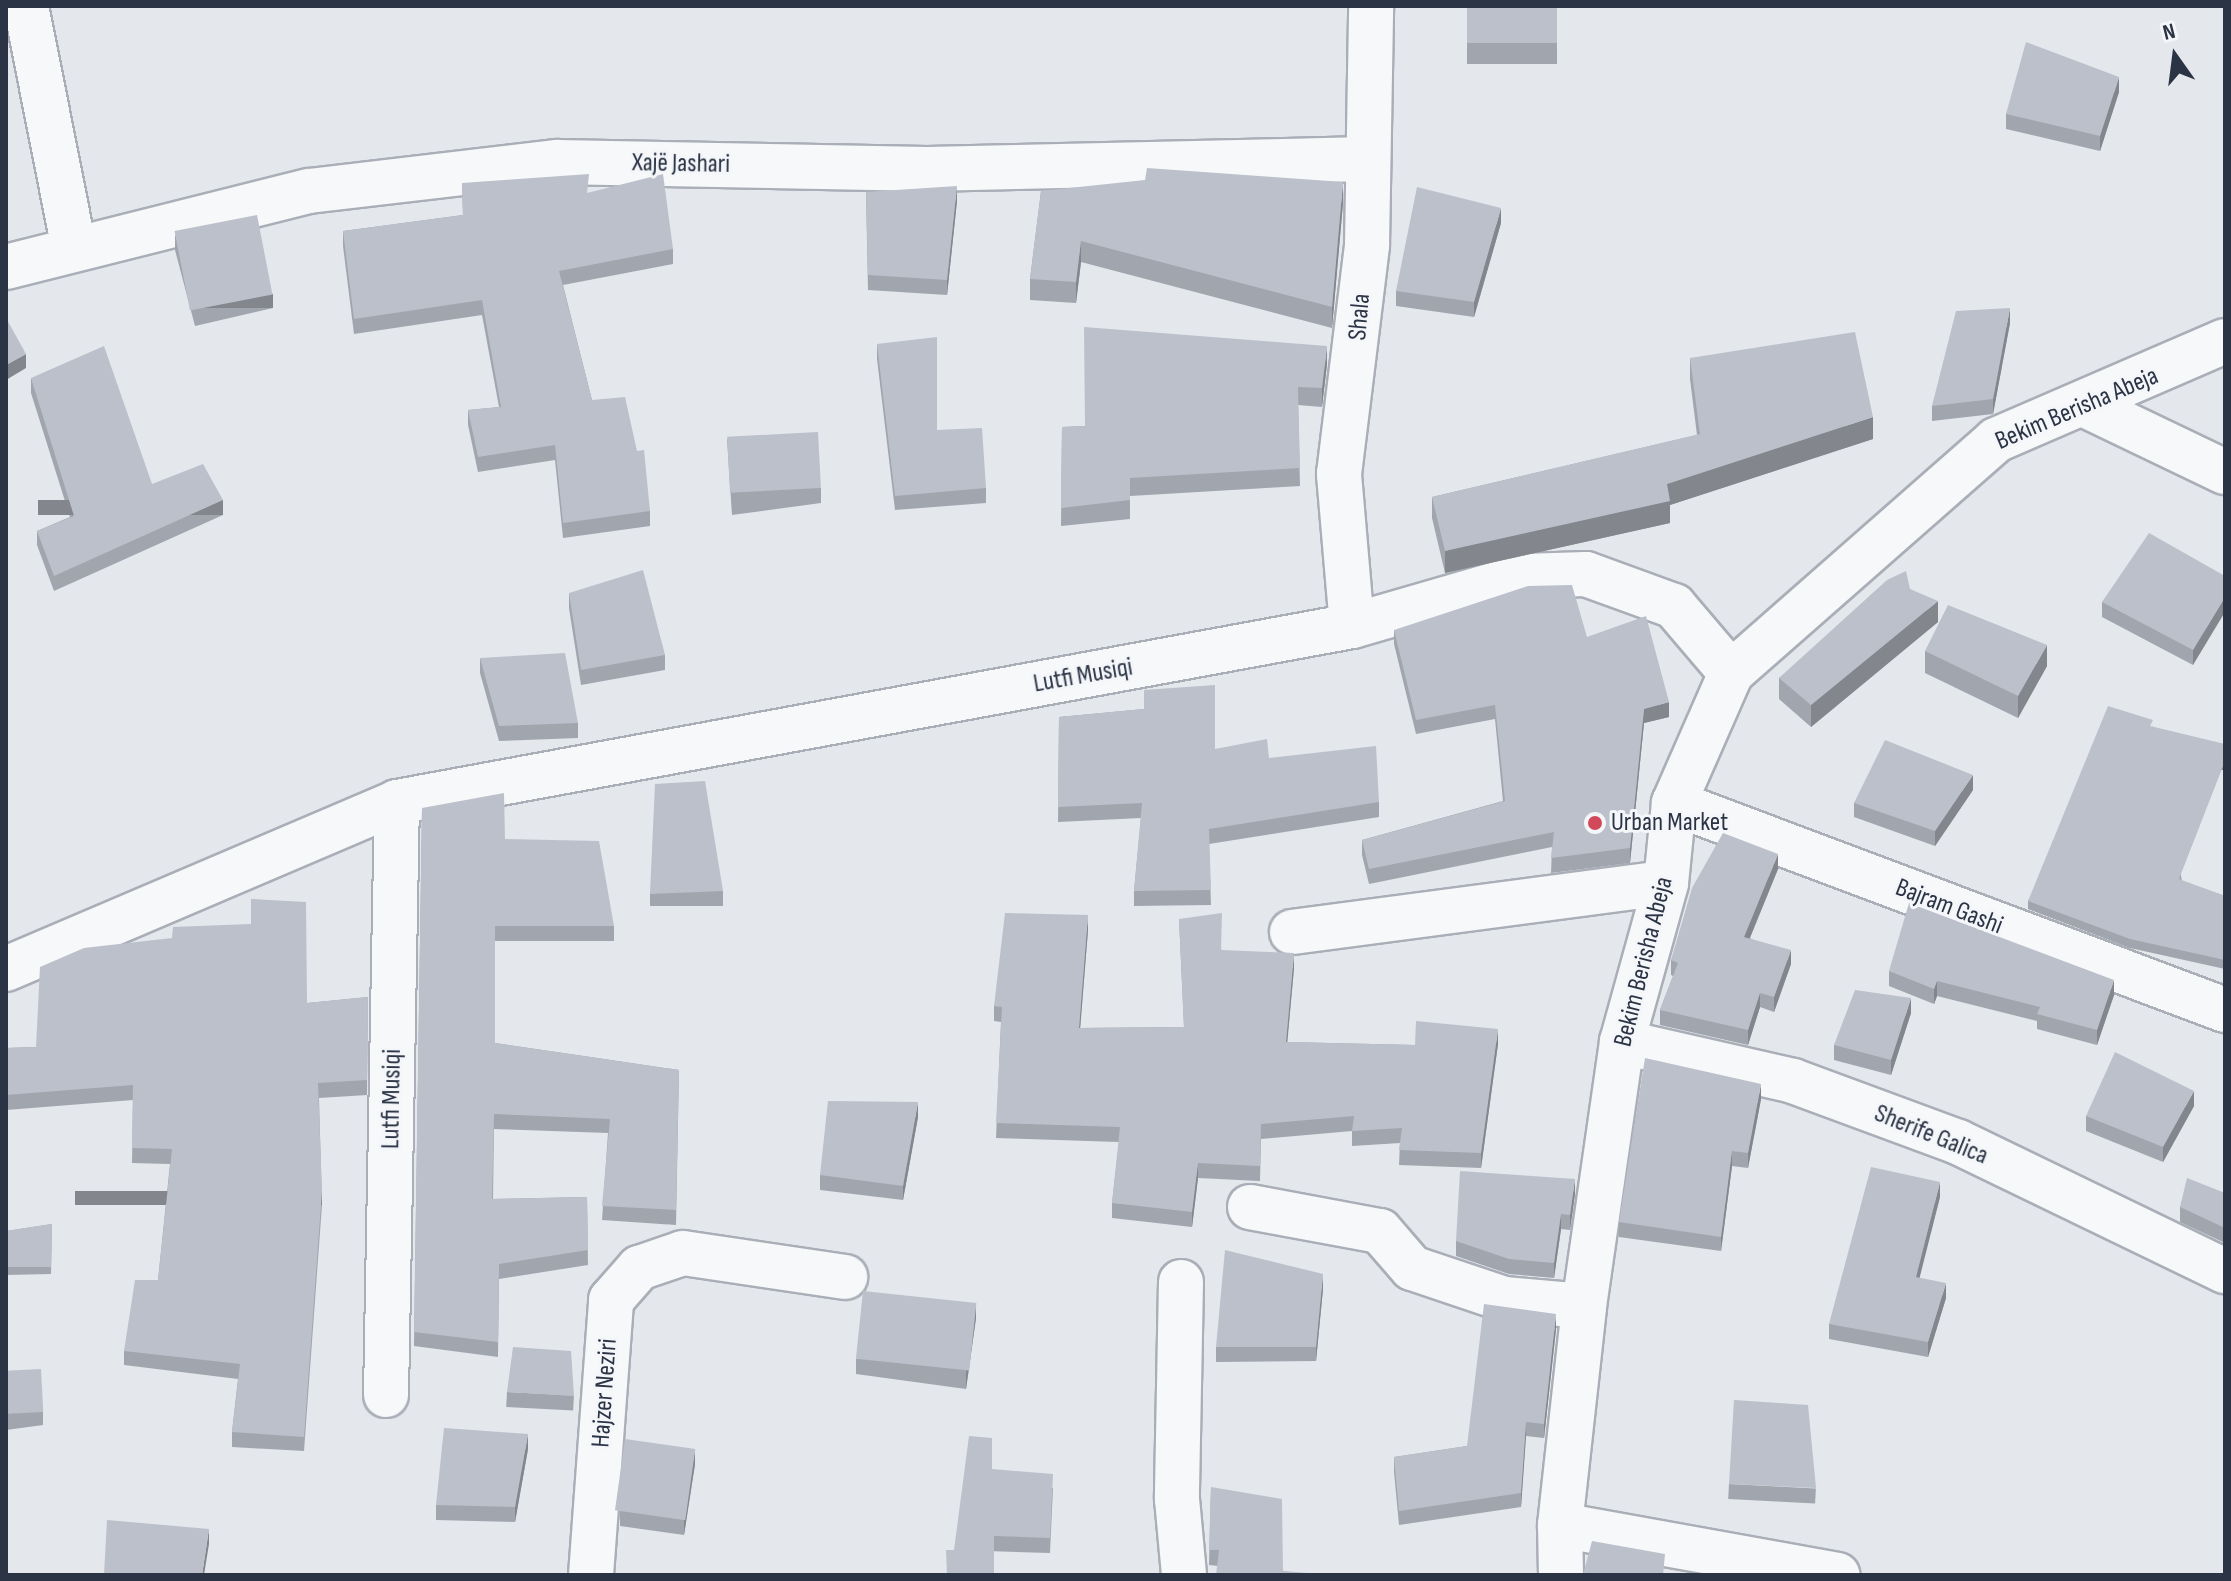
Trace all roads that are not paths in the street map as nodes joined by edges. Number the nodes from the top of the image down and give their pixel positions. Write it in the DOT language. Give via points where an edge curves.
graph roads {
  1 [pos="26,6"];
  2 [pos="1371,6"];
  3 [pos="1366,159"];
  4 [pos="74,249"];
  5 [pos="6,267"];
  6 [pos="2225,341"];
  7 [pos="2087,406"];
  8 [pos="2225,472"];
  9 [pos="1352,626"];
  10 [pos="1731,673"];
  11 [pos="397,802"];
  12 [pos="1674,803"];
  13 [pos="1666,883"];
  14 [pos="1292,932"];
  15 [pos="6,969"];
  16 [pos="2225,1010"];
  17 [pos="1622,1042"];
  18 [pos="1250,1207"];
  19 [pos="2225,1271"];
  20 [pos="845,1277"];
  21 [pos="1181,1282"];
  22 [pos="1584,1306"];
  23 [pos="386,1395"];
  24 [pos="1560,1525"];
  25 [pos="591,1575"];
  26 [pos="1184,1575"];
  27 [pos="1561,1575"];
  28 [pos="1838,1575"];
  1 -- 4 [label="street"];
  2 -- 3 [label="street, Shala"];
  3 -- 4 [label="street, Xajë Jashari" via="927,169 557,162 309,191"];
  3 -- 9 [label="street, Shala" via="1367,245 1339,474"];
  4 -- 5 [label="street, Xajë Jashari"];
  6 -- 7 [label="street, Bekim Berisha Abeja"];
  7 -- 8 [label="street"];
  7 -- 10 [label="street, Bekim Berisha Abeja" via="1996,440"];
  9 -- 10 [label="street, Lutfi Musiqi" via="1524,576 1586,574 1674,606"];
  9 -- 11 [label="street, Lutfi Musiqi"];
  10 -- 12 [label="street, Bekim Berisha Abeja"];
  11 -- 15 [label="street, Lutfi Musiqi"];
  11 -- 23 [label="street, Lutfi Musiqi"];
  12 -- 13 [label="street, Bekim Berisha Abeja"];
  12 -- 16 [label="street, Bajram Gashi"];
  13 -- 14 [label="street"];
  13 -- 17 [label="street, Bekim Berisha Abeja"];
  17 -- 19 [label="street, Sherife Galica" via="1793,1081 1958,1142"];
  17 -- 22 [label="street, Bekim Berisha Abeja"];
  18 -- 22 [label="street" via="1380,1231 1412,1268 1504,1299"];
  20 -- 25 [label="street, Hajzer Neziri" via="683,1253 639,1268 611,1300"];
  21 -- 26 [label="street" via="1177,1499"];
  22 -- 24 [label="street, Bekim Berisha Abeja"];
  24 -- 27 [label="street, Bekim Berisha Abeja"];
  24 -- 28 [label="street"];
}
